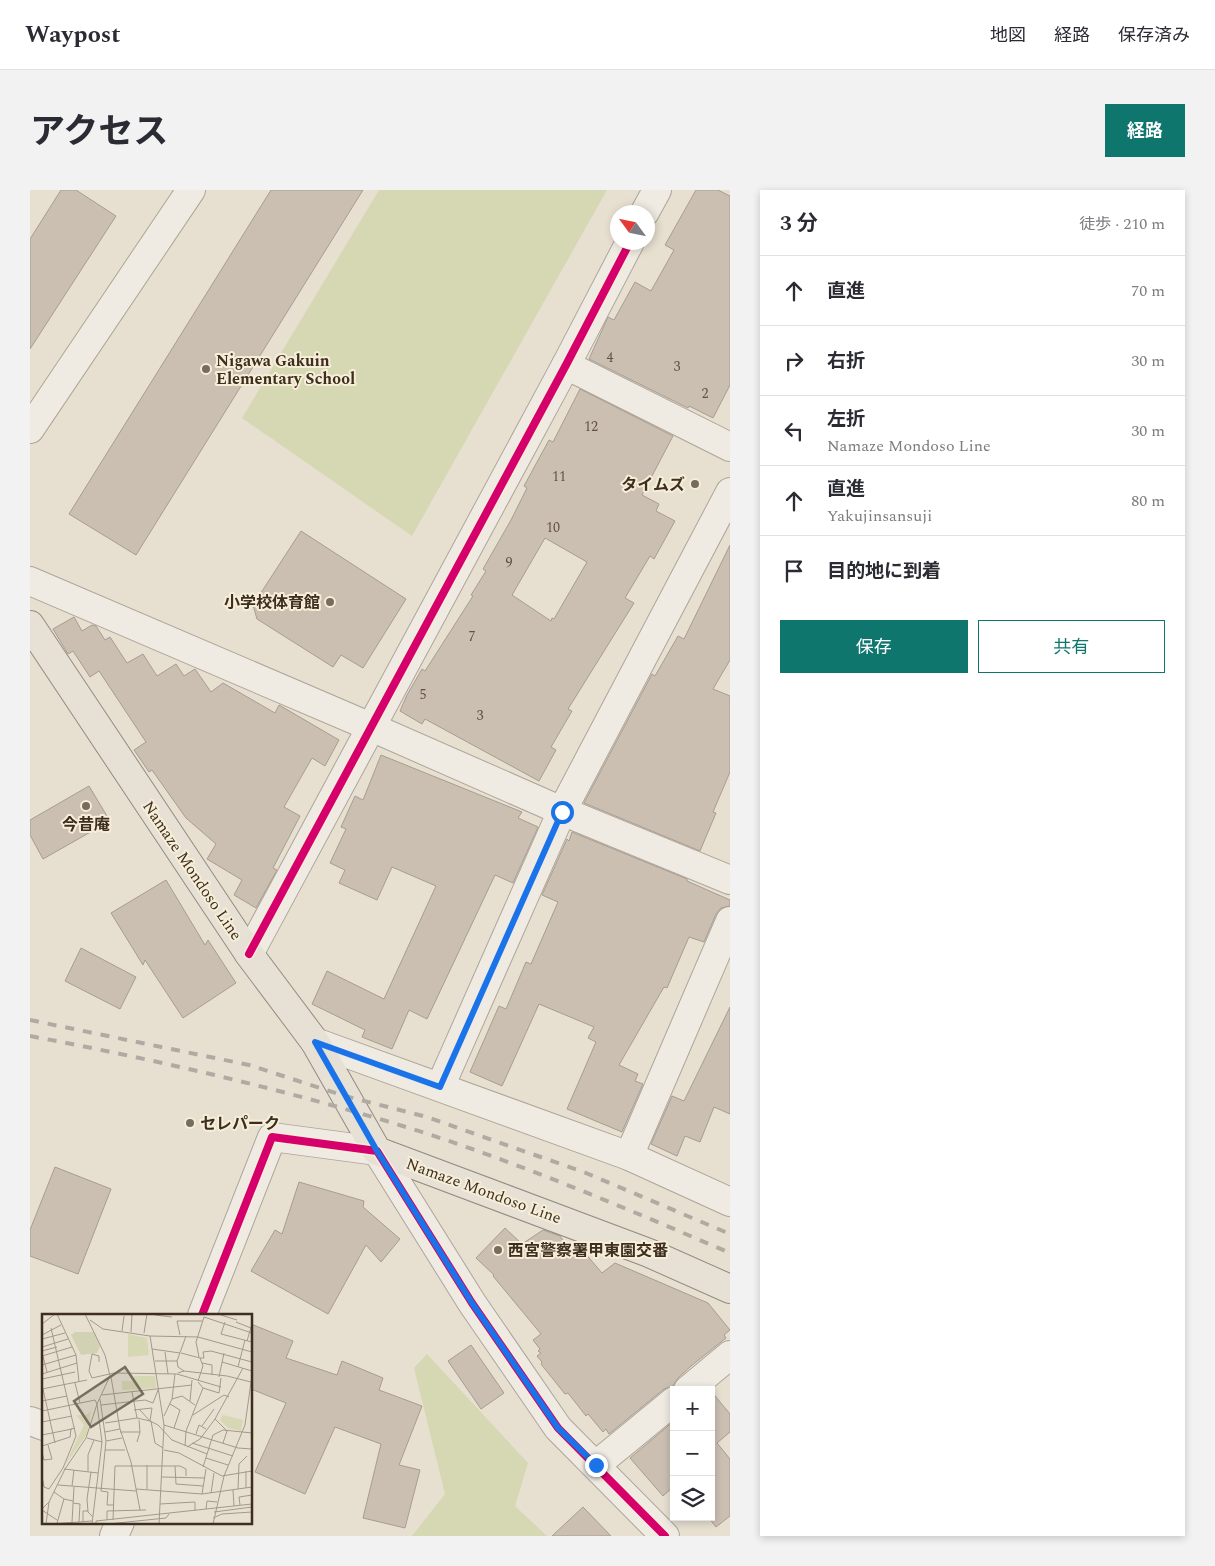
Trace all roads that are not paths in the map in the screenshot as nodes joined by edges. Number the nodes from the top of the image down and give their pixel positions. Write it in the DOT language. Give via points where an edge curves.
graph roads {
  1 [pos="192,190"];
  2 [pos="657,190"];
  3 [pos="650,205"];
  4 [pos="626,250"];
  5 [pos="566,365"];
  6 [pos="30,429"];
  7 [pos="730,447"];
  8 [pos="730,492"];
  9 [pos="30,581"];
  10 [pos="30,625"];
  11 [pos="371,727"];
  12 [pos="562,812"];
  13 [pos="730,880"];
  14 [pos="730,921"];
  15 [pos="249,954"];
  16 [pos="315,1042"];
  17 [pos="440,1087"];
  18 [pos="377,1151"];
  19 [pos="629,1156"];
  20 [pos="730,1202"];
  21 [pos="730,1289"];
  22 [pos="202,1314"];
  23 [pos="730,1355"];
  24 [pos="693,1386"];
  25 [pos="670,1404"];
  26 [pos="30,1421"];
  27 [pos="42,1425"];
  28 [pos="596,1465"];
  29 [pos="119,1524"];
  30 [pos="114,1536"];
  31 [pos="665,1536"];
  1 -- 6 [label="street"];
  2 -- 3 [label="street"];
  4 -- 5 [label="street"];
  5 -- 7 [label="street"];
  5 -- 11 [label="street"];
  8 -- 12 [label="street"];
  9 -- 11 [label="street"];
  10 -- 15 [label="main road, Namaze Mondoso Line"];
  11 -- 12 [label="street"];
  11 -- 15 [label="street"];
  12 -- 13 [label="street"];
  12 -- 17 [label="street"];
  14 -- 19 [label="street"];
  15 -- 16 [label="main road, Namaze Mondoso Line"];
  16 -- 17 [label="street"];
  16 -- 18 [label="main road, Namaze Mondoso Line"];
  17 -- 19 [label="street"];
  18 -- 21 [label="main road, Namaze Mondoso Line" via="649,1253"];
  18 -- 22 [label="street" via="272,1138"];
  18 -- 28 [label="street" via="472,1303 558,1428"];
  19 -- 20 [label="street"];
  23 -- 24 [label="street"];
  25 -- 28 [label="street"];
  26 -- 27 [label="street"];
  28 -- 31 [label="street"];
  29 -- 30 [label="street"];
}
